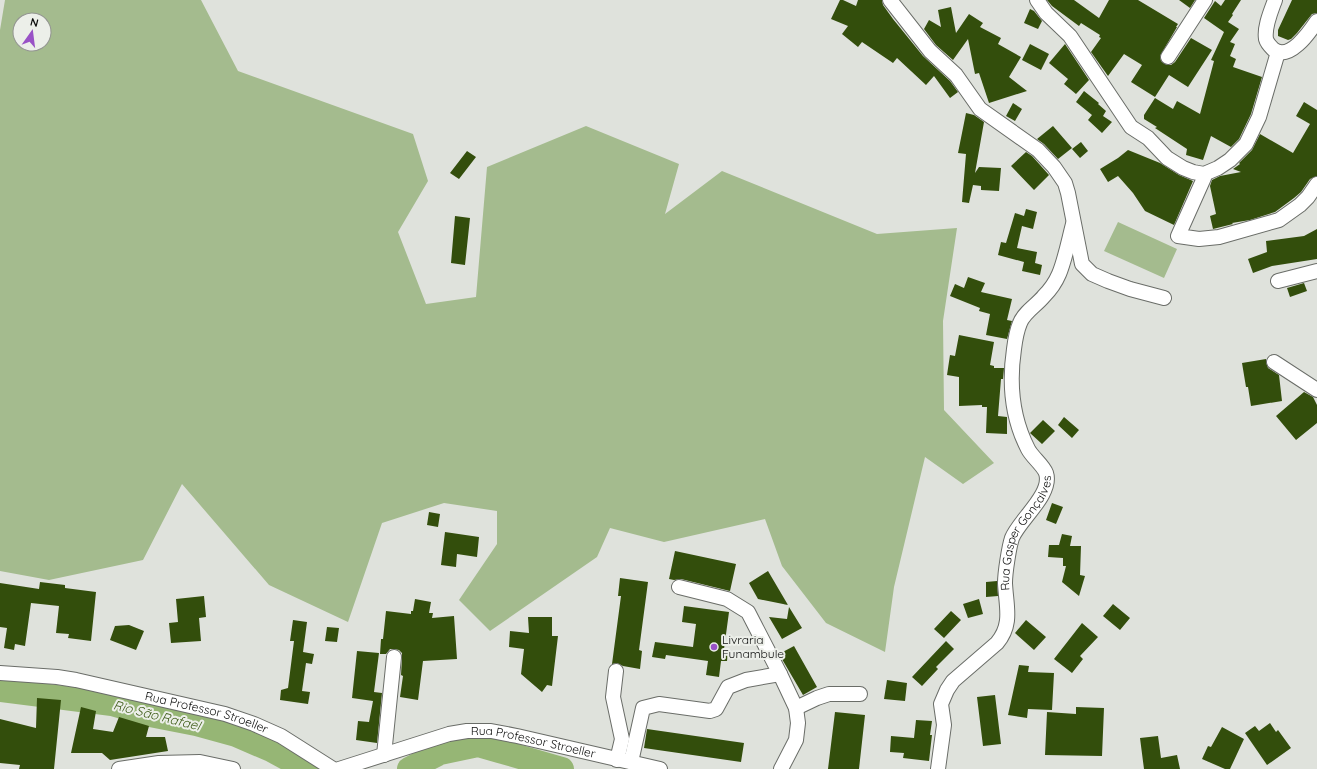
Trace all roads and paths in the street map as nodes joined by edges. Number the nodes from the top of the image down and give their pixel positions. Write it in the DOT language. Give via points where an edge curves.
graph roads {
  1 [pos="890,0"];
  2 [pos="1037,0"];
  3 [pos="1205,0"];
  4 [pos="1275,0"];
  5 [pos="1317,21"];
  6 [pos="1278,52"];
  7 [pos="1168,57"];
  8 [pos="1204,174"];
  9 [pos="1317,184"];
  10 [pos="1073,224"];
  11 [pos="1317,271"];
  12 [pos="1278,281"];
  13 [pos="1164,298"];
  14 [pos="1274,362"];
  15 [pos="1317,390"];
  16 [pos="679,587"];
  17 [pos="394,657"];
  18 [pos="616,671"];
  19 [pos="0,673"];
  20 [pos="780,674"];
  21 [pos="860,694"];
  22 [pos="796,708"];
  23 [pos="384,755"];
  24 [pos="624,761"];
  25 [pos="119,769"];
  26 [pos="233,769"];
  27 [pos="333,769"];
  28 [pos="339,769"];
  29 [pos="660,769"];
  30 [pos="781,769"];
  31 [pos="938,769"];
  1 -- 10 [label="street" via="930,51 956,75 980,109 1038,150 1054,167 1065,183"];
  2 -- 8 [label="street" via="1046,13 1070,36 1131,126 1148,138 1167,158 1183,168"];
  3 -- 7 [label="street"];
  4 -- 6 [label="street" via="1266,38 1269,45"];
  5 -- 6 [label="street" via="1295,47 1285,53"];
  6 -- 8 [label="street" via="1259,117 1246,144 1230,160"];
  8 -- 9 [label="street" via="1178,236 1199,239 1219,237 1279,220 1300,205"];
  10 -- 13 [label="street" via="1082,264 1092,274 1130,289"];
  10 -- 31 [label="street, Rua Gasper Gonçalves" via="1059,273 1044,297 1020,322 1011,376 1014,411 1020,434 1046,474 1046,487 1017,527 1012,539 1005,581 1008,620 1002,637 953,681 941,704 944,725"];
  11 -- 12 [label="street"];
  14 -- 15 [label="street"];
  16 -- 20 [label="street" via="727,599 748,612"];
  17 -- 23 [label="street"];
  18 -- 24 [label="street" via="613,697"];
  19 -- 27 [label="street, Rua Professor Stroeller" via="76,680 225,714 281,736"];
  20 -- 22 [label="street"];
  20 -- 24 [label="street" via="746,680 728,687 716,709 710,711 659,704 642,708"];
  21 -- 22 [label="street" via="829,694"];
  22 -- 30 [label="street" via="796,740"];
  23 -- 24 [label="street, Rua Professor Stroeller" via="449,734 490,731"];
  23 -- 28 [label="street, Rua Professor Stroeller"];
  24 -- 29 [label="street, Rua Professor Stroeller"];
  25 -- 26 [label="street" via="159,763 200,762"];
}
